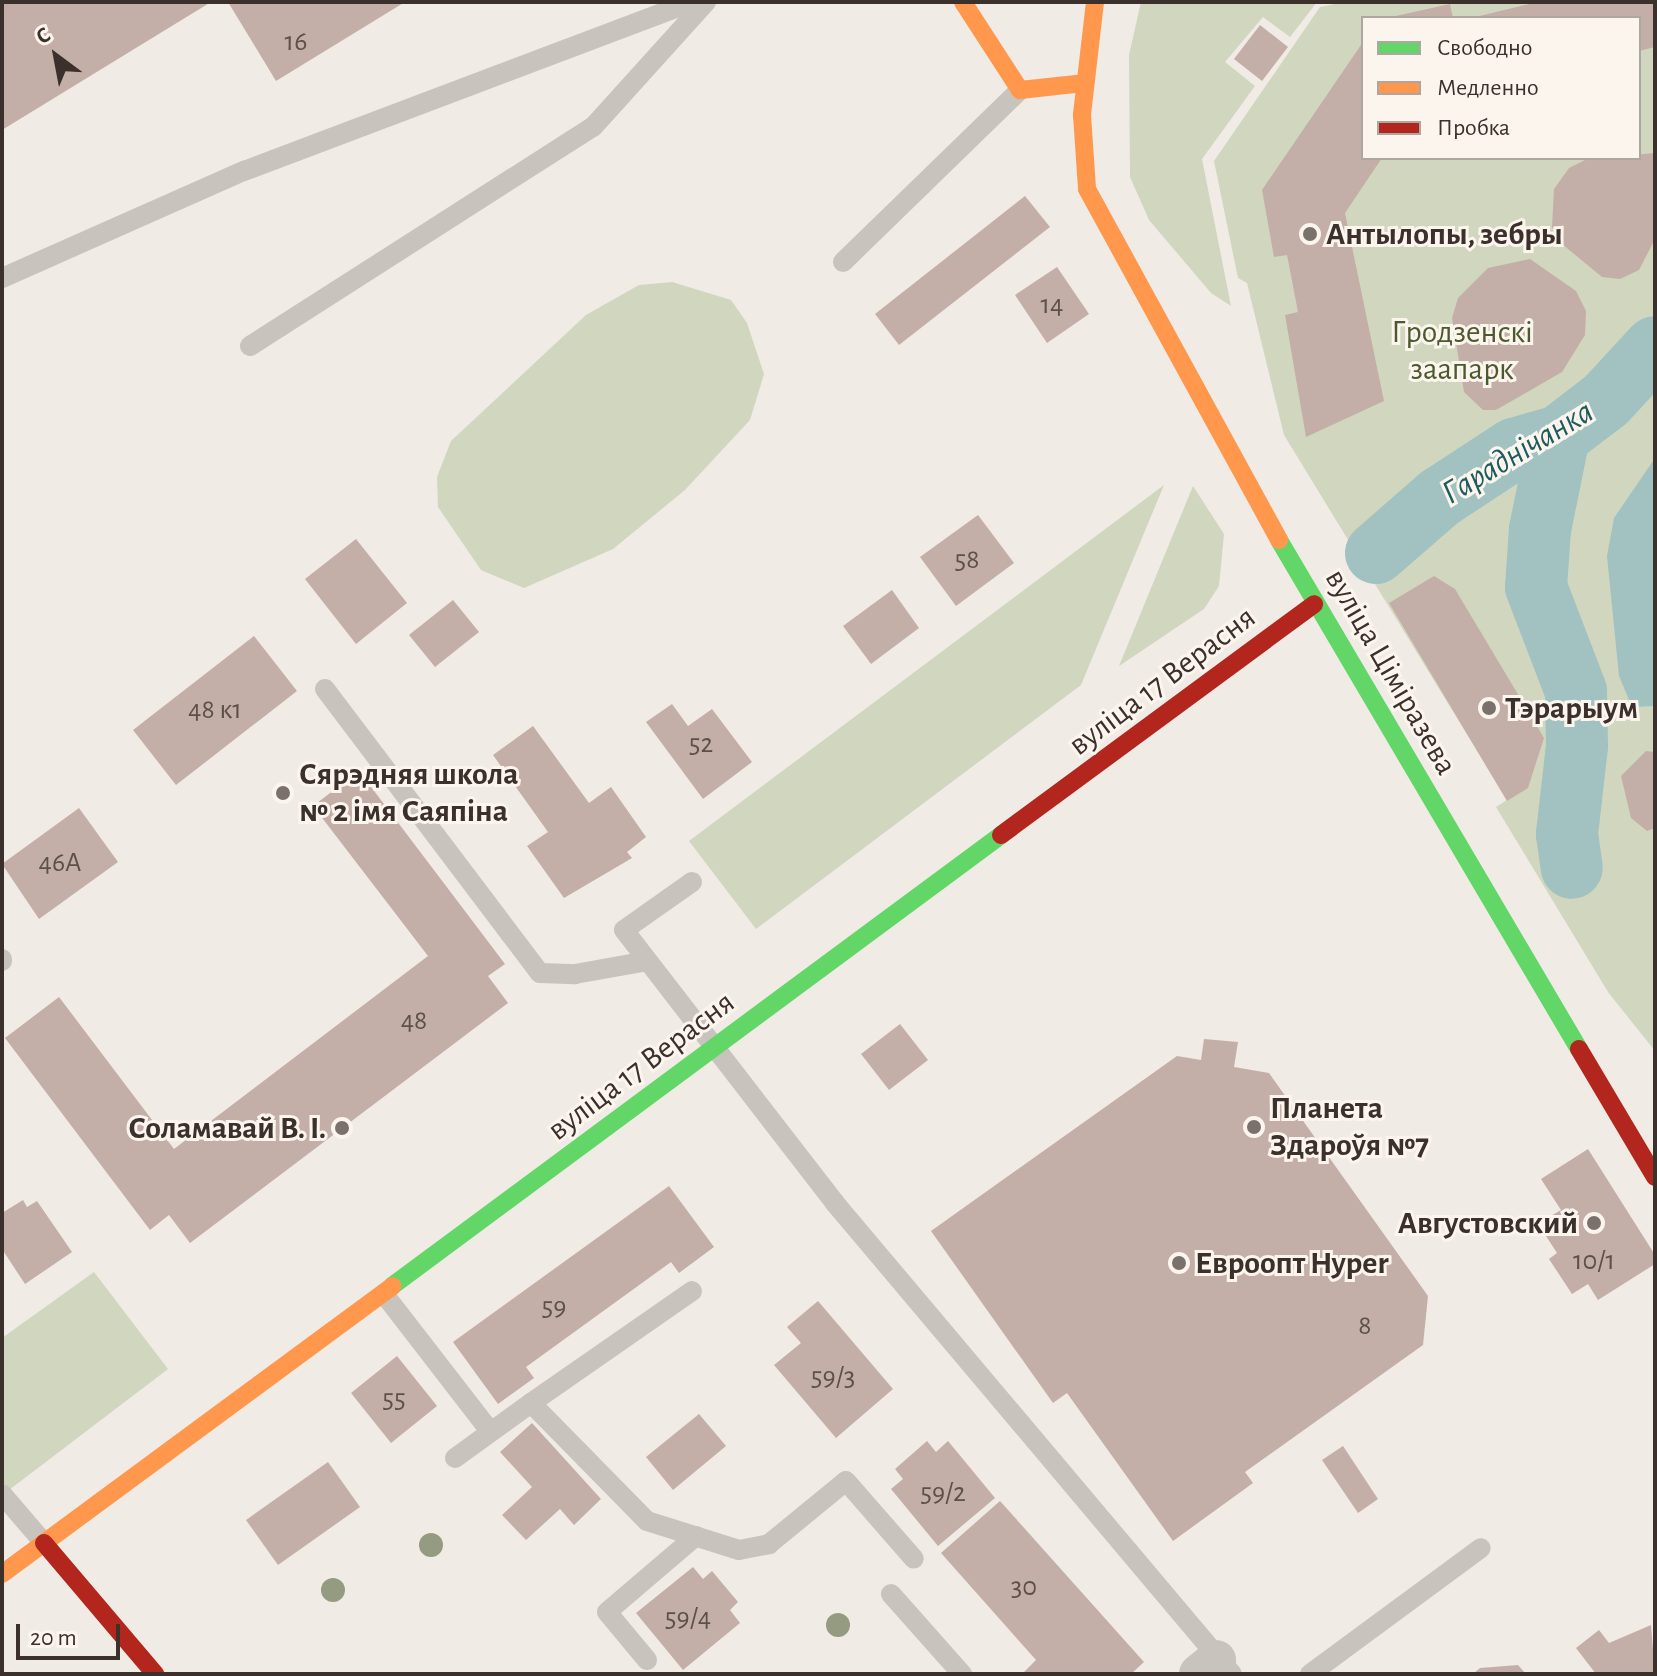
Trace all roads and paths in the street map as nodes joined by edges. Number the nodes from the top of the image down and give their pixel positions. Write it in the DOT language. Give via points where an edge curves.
graph roads {
  1 [pos="691,2"];
  2 [pos="706,2"];
  3 [pos="963,2"];
  4 [pos="1095,2"];
  5 [pos="1084,83"];
  6 [pos="1020,90"];
  7 [pos="843,262"];
  8 [pos="2,278"];
  9 [pos="250,346"];
  10 [pos="1314,604"];
  11 [pos="325,689"];
  12 [pos="692,882"];
  13 [pos="647,961"];
  14 [pos="715,1050"];
  15 [pos="1655,1177"];
  16 [pos="692,1291"];
  17 [pos="384,1294"];
  18 [pos="531,1403"];
  19 [pos="490,1431"];
  20 [pos="455,1458"];
  21 [pos="2,1494"];
  22 [pos="696,1536"];
  23 [pos="44,1543"];
  24 [pos="1481,1548"];
  25 [pos="914,1559"];
  26 [pos="2,1574"];
  27 [pos="891,1594"];
  28 [pos="647,1660"];
  29 [pos="1216,1669"];
  30 [pos="155,1674"];
  31 [pos="962,1674"];
  32 [pos="1310,1674"];
  1 -- 8 [label="lane" via="244,171"];
  2 -- 9 [label="lane" via="593,127"];
  3 -- 6 [label="street"];
  4 -- 5 [label="street"];
  5 -- 6 [label="street"];
  5 -- 10 [label="street, вуліца Ціміразева" via="1087,189"];
  6 -- 7 [label="lane"];
  10 -- 14 [label="street, вуліца 17 Верасня"];
  10 -- 15 [label="street, вуліца Ціміразева"];
  11 -- 13 [label="lane" via="540,973 575,974"];
  12 -- 13 [label="lane" via="624,930"];
  13 -- 14 [label="lane"];
  14 -- 17 [label="street, вуліца 17 Верасня"];
  14 -- 29 [label="lane"];
  16 -- 18 [label="lane"];
  17 -- 19 [label="lane"];
  17 -- 23 [label="street, вуліца 17 Верасня"];
  18 -- 19 [label="lane"];
  18 -- 22 [label="lane" via="647,1521"];
  19 -- 20 [label="lane"];
  21 -- 23 [label="lane"];
  22 -- 25 [label="lane" via="739,1550 769,1544 846,1481"];
  22 -- 28 [label="lane" via="607,1612"];
  23 -- 26 [label="street, вуліца 17 Верасня"];
  23 -- 30 [label="street"];
  24 -- 32 [label="lane"];
  27 -- 31 [label="lane"];
}
